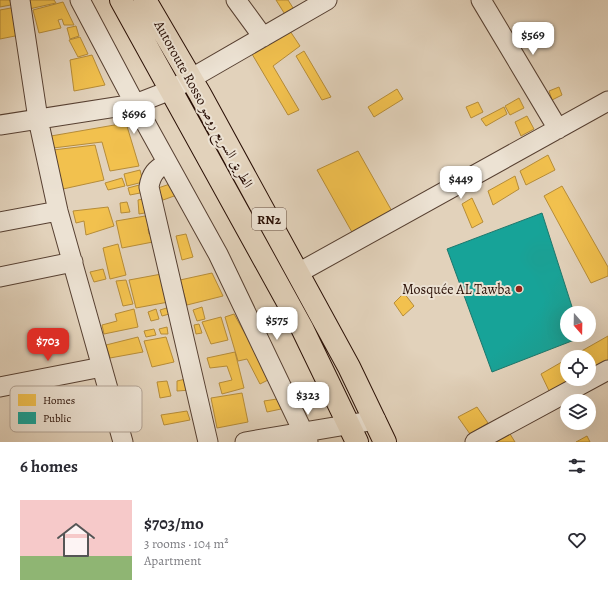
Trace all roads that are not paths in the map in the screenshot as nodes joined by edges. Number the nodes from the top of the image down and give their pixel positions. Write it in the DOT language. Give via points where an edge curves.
graph roads {
  1 [pos="20,0"];
  2 [pos="80,0"];
  3 [pos="121,0"];
  4 [pos="145,0"];
  5 [pos="236,0"];
  6 [pos="327,0"];
  7 [pos="481,0"];
  8 [pos="263,37"];
  9 [pos="191,79"];
  10 [pos="171,90"];
  11 [pos="608,101"];
  12 [pos="135,104"];
  13 [pos="38,119"];
  14 [pos="0,125"];
  15 [pos="558,129"];
  16 [pos="168,163"];
  17 [pos="58,211"];
  18 [pos="0,222"];
  19 [pos="73,262"];
  20 [pos="298,273"];
  21 [pos="0,277"];
  22 [pos="102,367"];
  23 [pos="608,370"];
  24 [pos="107,386"];
  25 [pos="0,387"];
  26 [pos="376,420"];
  27 [pos="120,432"];
  28 [pos="354,433"];
  29 [pos="305,437"];
  30 [pos="123,442"];
  31 [pos="208,442"];
  32 [pos="245,442"];
  33 [pos="385,442"];
  34 [pos="474,442"];
  1 -- 13 [label="street"];
  2 -- 12 [label="street"];
  3 -- 10 [label="highway, Autoroute Rosso الطريق السريع روصو / RN2"];
  4 -- 9 [label="highway, Autoroute Rosso الطريق السريع روصو / RN2"];
  5 -- 8 [label="street"];
  6 -- 8 [label="street"];
  7 -- 15 [label="street"];
  8 -- 9 [label="street"];
  9 -- 10 [label="street"];
  9 -- 20 [label="highway, Autoroute Rosso الطريق السريع روصو / RN2"];
  10 -- 12 [label="street"];
  10 -- 28 [label="highway, Autoroute Rosso الطريق السريع روصو / RN2" via="302,328"];
  11 -- 15 [label="street"];
  12 -- 13 [label="street"];
  12 -- 16 [label="street"];
  13 -- 14 [label="street"];
  13 -- 17 [label="street"];
  15 -- 20 [label="street"];
  16 -- 29 [label="street" via="218,254"];
  16 -- 31 [label="street" via="152,174 149,187"];
  17 -- 18 [label="street"];
  17 -- 19 [label="street"];
  19 -- 21 [label="street"];
  19 -- 22 [label="street"];
  20 -- 26 [label="highway, Autoroute Rosso الطريق السريع روصو / RN2"];
  22 -- 24 [label="street"];
  22 -- 25 [label="street"];
  23 -- 34 [label="street"];
  26 -- 28 [label="street"];
  26 -- 33 [label="highway, Autoroute Rosso الطريق السريع روصو / RN2"];
  27 -- 30 [label="street"];
  28 -- 29 [label="street"];
  29 -- 32 [label="street"];
}
